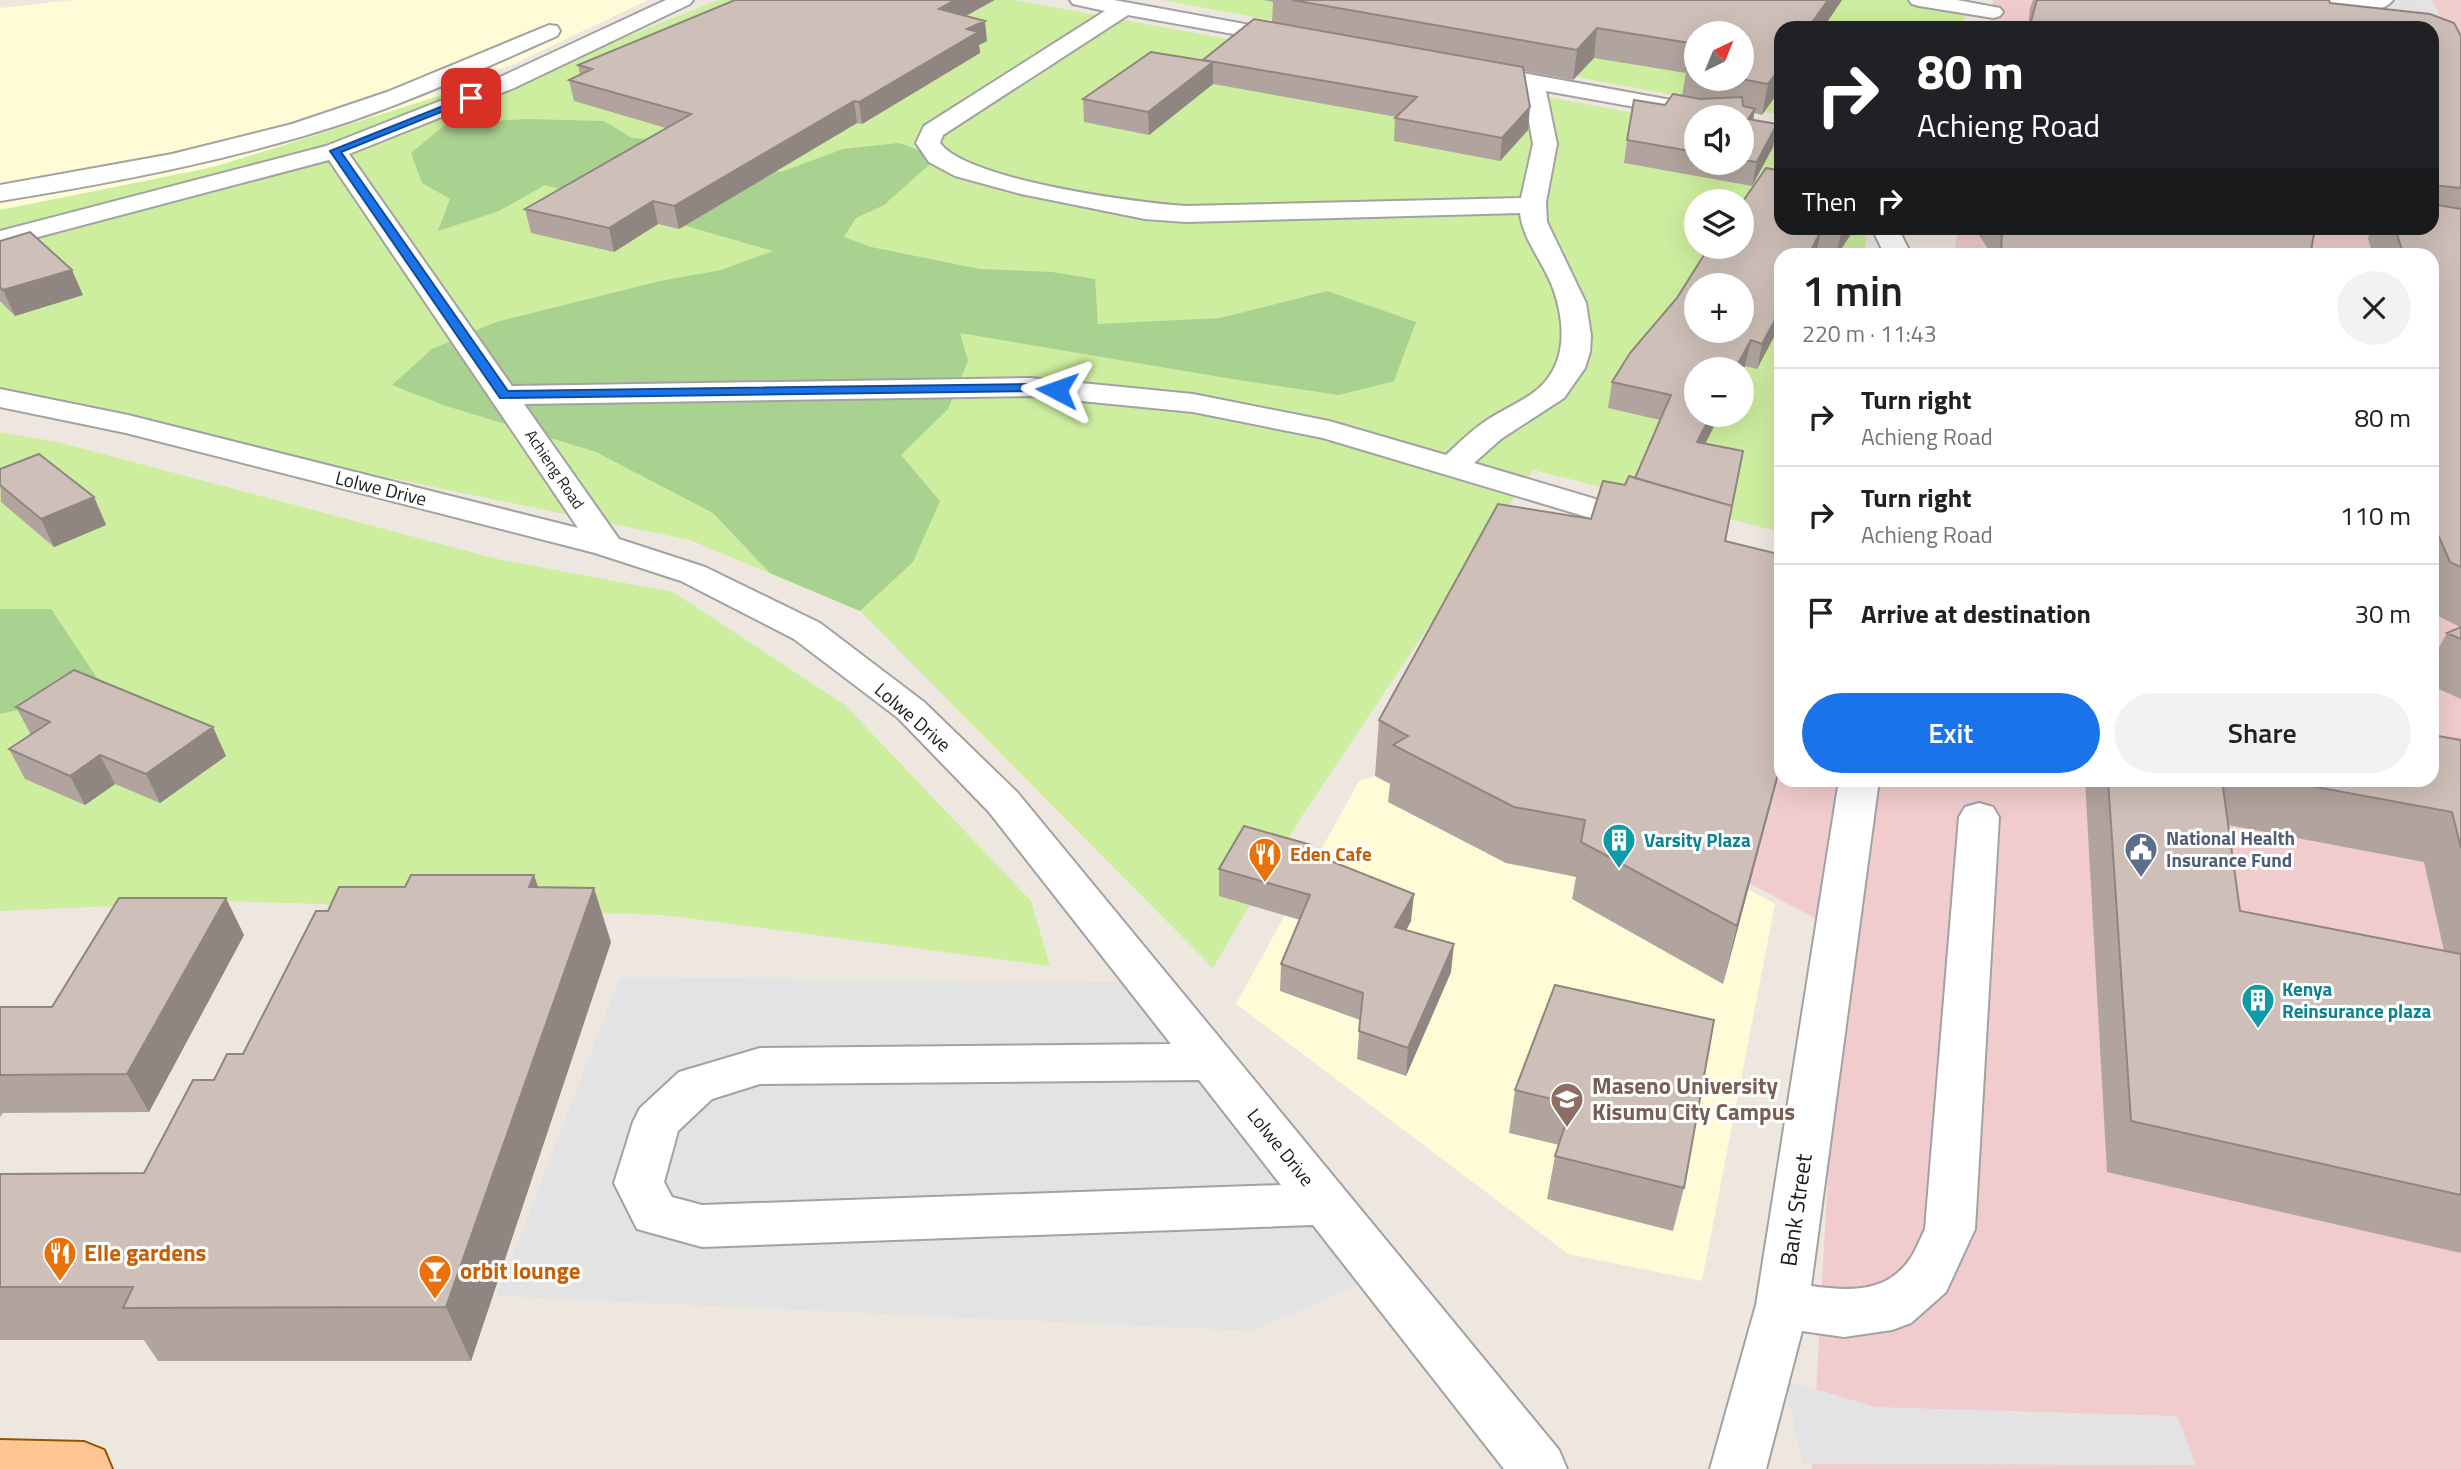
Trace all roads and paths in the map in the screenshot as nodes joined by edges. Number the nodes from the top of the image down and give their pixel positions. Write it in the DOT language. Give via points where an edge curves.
graph roads {
  1 [pos="683,0"];
  2 [pos="1080,0"];
  3 [pos="1919,0"];
  4 [pos="2383,0"];
  5 [pos="2337,1"];
  6 [pos="1124,8"];
  7 [pos="1993,13"];
  8 [pos="2344,21"];
  9 [pos="549,31"];
  10 [pos="1314,43"];
  11 [pos="1457,68"];
  12 [pos="1535,82"];
  13 [pos="1684,109"];
  14 [pos="335,151"];
  15 [pos="0,193"];
  16 [pos="1533,205"];
  17 [pos="0,239"];
  18 [pos="505,395"];
  19 [pos="0,398"];
  20 [pos="1451,468"];
  21 [pos="1665,530"];
  22 [pos="607,545"];
  23 [pos="1858,787"];
  24 [pos="1979,817"];
  25 [pos="1212,1062"];
  26 [pos="1327,1204"];
  27 [pos="1782,1305"];
  28 [pos="0,1466"];
  29 [pos="84,1469"];
  30 [pos="1539,1469"];
  31 [pos="1738,1469"];
  1 -- 14 [label="street" via="506,83"];
  2 -- 6 [label="street"];
  3 -- 7 [label="street"];
  4 -- 5 [label="street" via="2373,4"];
  5 -- 8 [label="street"];
  6 -- 10 [label="street"];
  6 -- 16 [label="street" via="932,131 928,143 938,156 964,171 1145,211 1186,214"];
  9 -- 15 [label="street" via="424,86 254,142"];
  11 -- 12 [label="street"];
  12 -- 13 [label="street"];
  12 -- 16 [label="street" via="1533,93 1545,147"];
  14 -- 17 [label="street"];
  14 -- 18 [label="street, Achieng Road"];
  16 -- 20 [label="street" via="1534,224 1570,290 1577,323 1573,357 1560,385 1491,431"];
  18 -- 20 [label="street" via="1030,387 1193,402 1329,430"];
  18 -- 22 [label="street, Achieng Road"];
  19 -- 22 [label="street, Lolwe Drive" via="128,424"];
  20 -- 21 [label="street"];
  22 -- 25 [label="street, Lolwe Drive" via="693,575 807,631 911,710 1003,802"];
  23 -- 27 [label="street, Bank Street"];
  24 -- 27 [label="street" via="1950,1229 1928,1276 1892,1307 1844,1314"];
  25 -- 26 [label="street, Lolwe Drive"];
  25 -- 26 [label="street" via="760,1066 695,1085 657,1122 639,1183 655,1214 702,1226"];
  26 -- 30 [label="street, Lolwe Drive"];
  27 -- 31 [label="street, Bank Street"];
  28 -- 29 [label="main road"];
}
